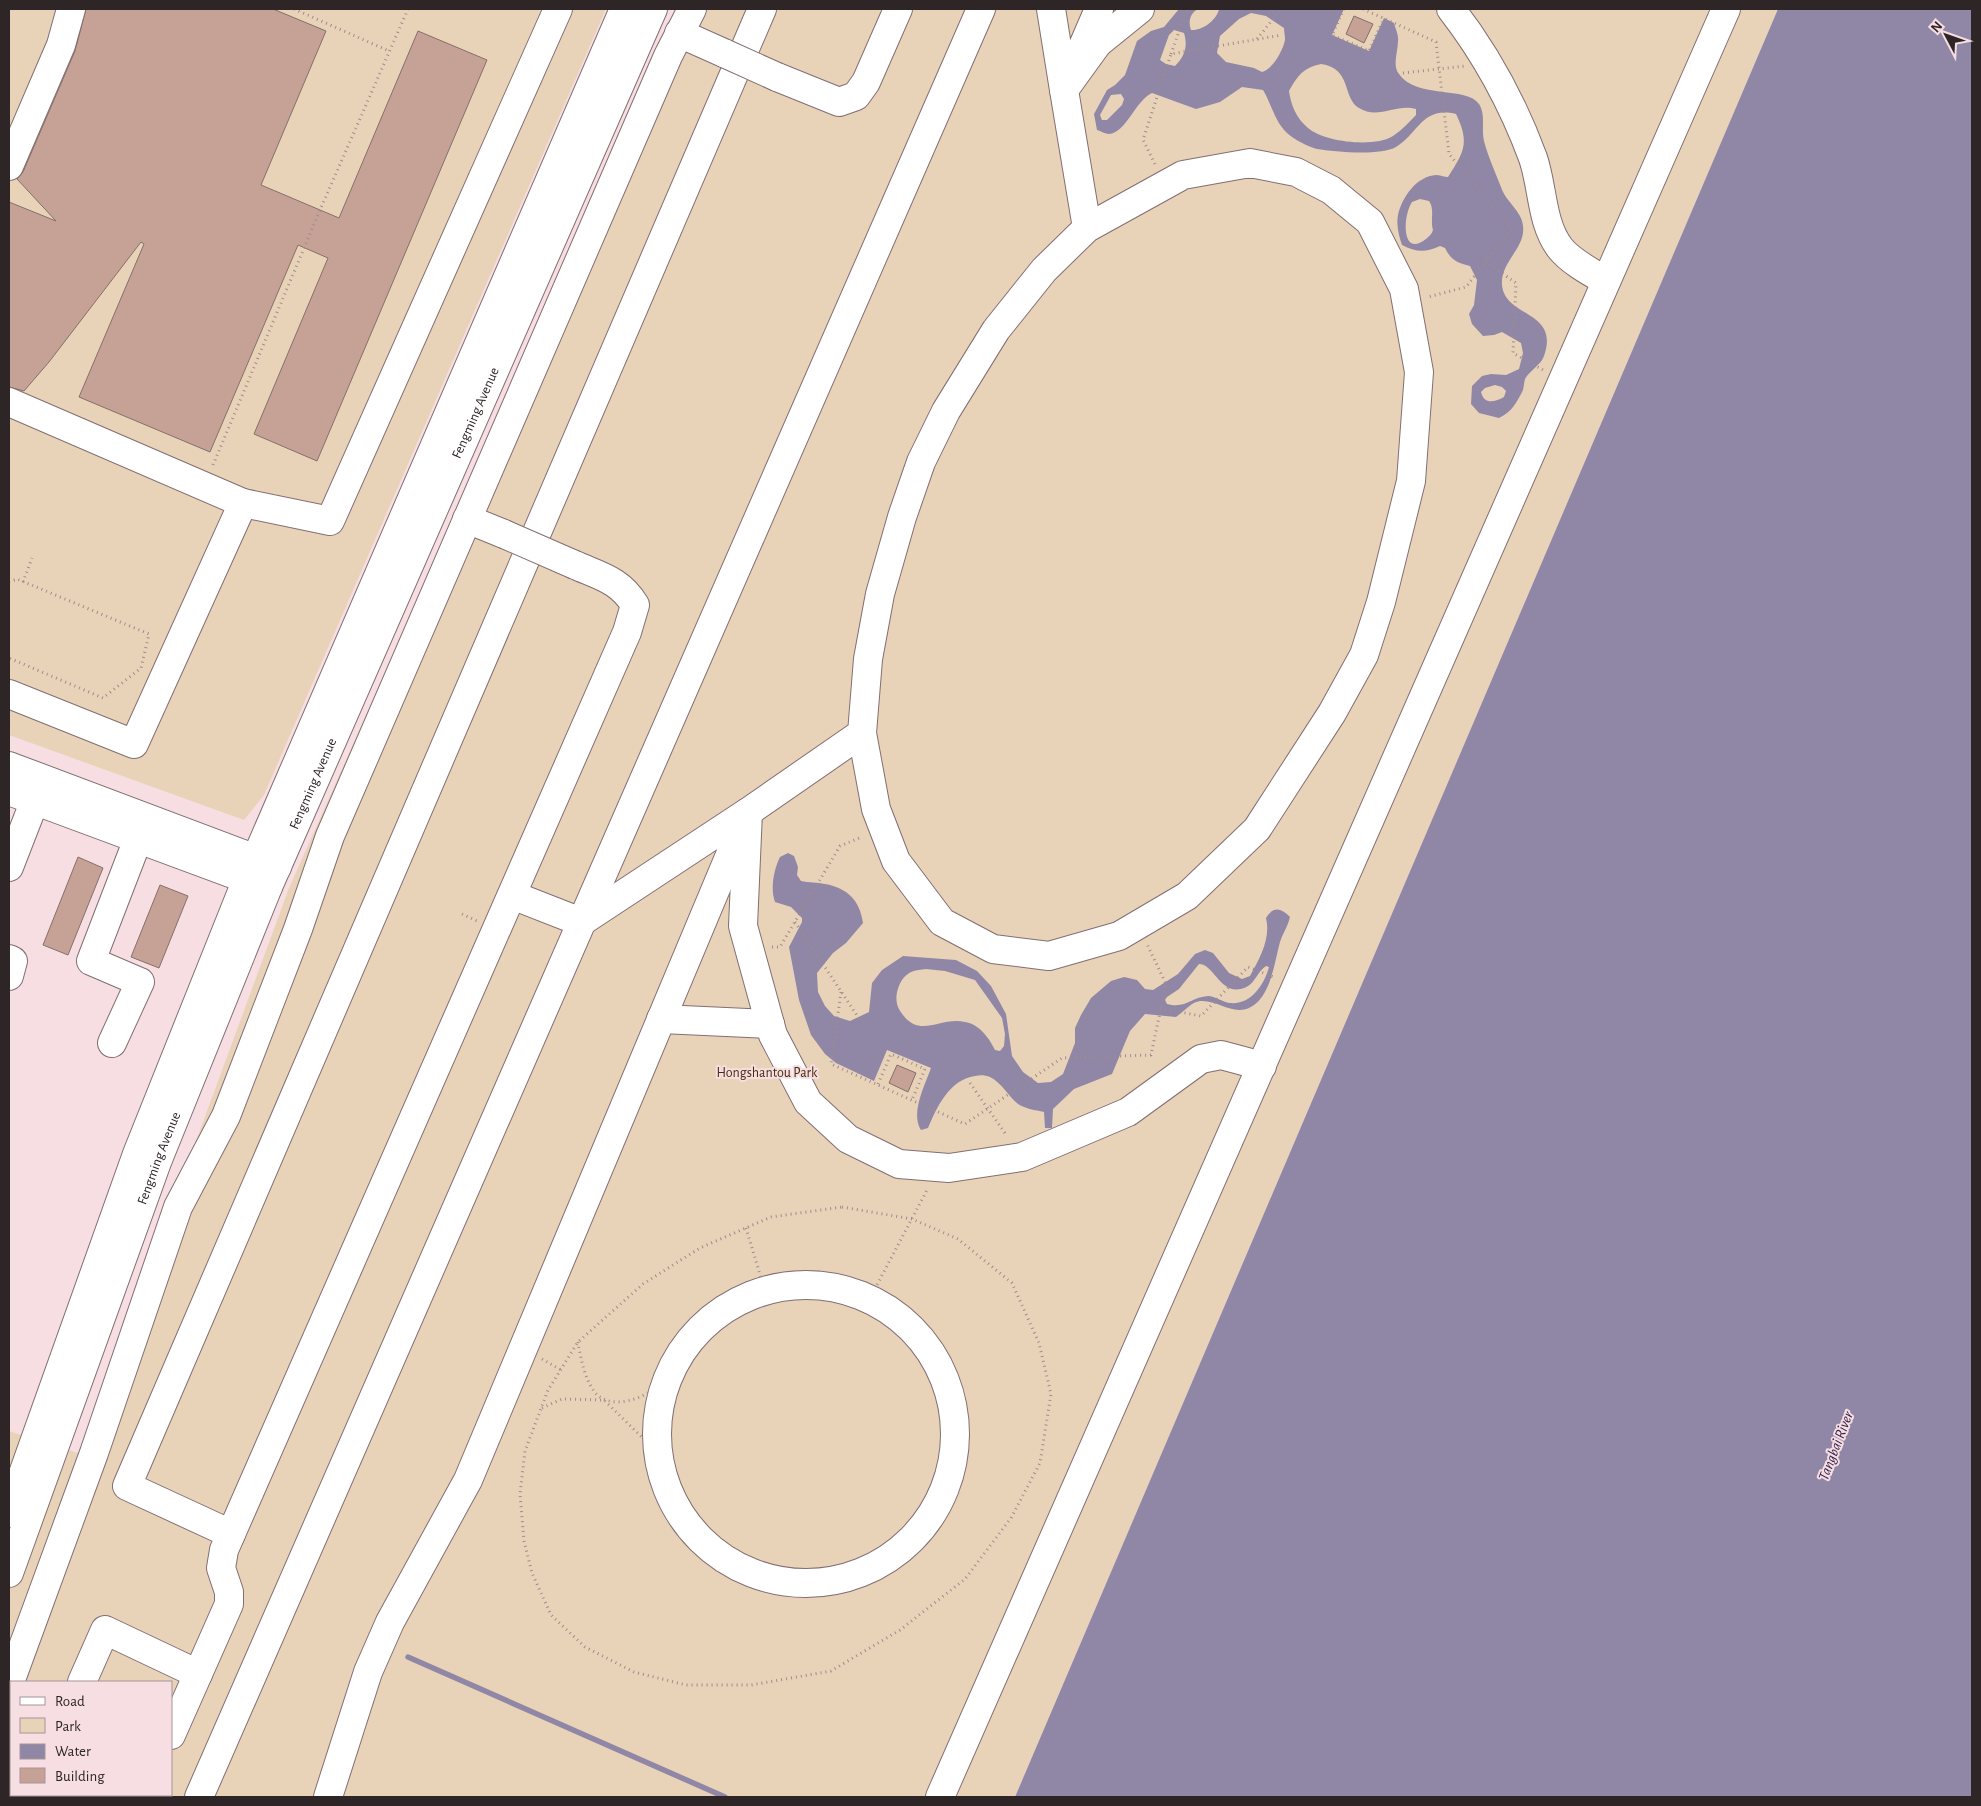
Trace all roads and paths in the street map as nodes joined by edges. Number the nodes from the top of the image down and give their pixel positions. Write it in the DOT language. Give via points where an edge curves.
graph roads {
  1 [pos="71,9"];
  2 [pos="294,9"];
  3 [pos="408,9"];
  4 [pos="558,9"];
  5 [pos="624,9"];
  6 [pos="652,9"];
  7 [pos="692,9"];
  8 [pos="762,9"];
  9 [pos="898,9"];
  10 [pos="981,9"];
  11 [pos="1051,9"];
  12 [pos="1100,9"];
  13 [pos="1140,9"];
  14 [pos="1187,9"];
  15 [pos="1281,9"];
  16 [pos="1344,9"];
  17 [pos="1363,9"];
  18 [pos="1451,9"];
  19 [pos="1726,9"];
  20 [pos="1384,18"];
  21 [pos="680,33"];
  22 [pos="1282,35"];
  23 [pos="1257,39"];
  24 [pos="389,51"];
  25 [pos="1171,54"];
  26 [pos="1488,63"];
  27 [pos="1439,70"];
  28 [pos="1403,73"];
  29 [pos="1064,90"];
  30 [pos="9,166"];
  31 [pos="1166,185"];
  32 [pos="1087,228"];
  33 [pos="1486,262"];
  34 [pos="1606,281"];
  35 [pos="1406,302"];
  36 [pos="1563,380"];
  37 [pos="9,402"];
  38 [pos="204,486"];
  39 [pos="244,503"];
  40 [pos="467,518"];
  41 [pos="32,558"];
  42 [pos="9,582"];
  43 [pos="23,582"];
  44 [pos="9,658"];
  45 [pos="9,694"];
  46 [pos="862,733"];
  47 [pos="9,766"];
  48 [pos="9,791"];
  49 [pos="35,800"];
  50 [pos="748,812"];
  51 [pos="884,829"];
  52 [pos="138,839"];
  53 [pos="9,867"];
  54 [pos="262,873"];
  55 [pos="512,895"];
  56 [pos="581,922"];
  57 [pos="795,922"];
  58 [pos="1138,926"];
  59 [pos="749,949"];
  60 [pos="9,959"];
  61 [pos="9,976"];
  62 [pos="1296,987"];
  63 [pos="842,992"];
  64 [pos="1160,1008"];
  65 [pos="662,1019"];
  66 [pos="860,1020"];
  67 [pos="770,1024"];
  68 [pos="112,1043"];
  69 [pos="1262,1066"];
  70 [pos="970,1083"];
  71 [pos="878,1085"];
  72 [pos="912,1100"];
  73 [pos="988,1108"];
  74 [pos="1022,1157"];
  75 [pos="939,1167"];
  76 [pos="912,1219"];
  77 [pos="746,1228"];
  78 [pos="765,1291"];
  79 [pos="870,1298"];
  80 [pos="578,1342"];
  81 [pos="672,1367"];
  82 [pos="604,1400"];
  83 [pos="541,1409"];
  84 [pos="47,1438"];
  85 [pos="656,1451"];
  86 [pos="9,1513"];
  87 [pos="231,1534"];
  88 [pos="11,1567"];
  89 [pos="198,1674"];
  90 [pos="10,1681"];
  91 [pos="82,1681"];
  92 [pos="172,1733"];
  93 [pos="200,1797"];
  94 [pos="328,1797"];
  95 [pos="940,1797"];
  1 -- 30 [label="street" via="61,46"];
  2 -- 24 [label="path"];
  3 -- 24 [label="path"];
  4 -- 39 [label="street" via="330,521"];
  5 -- 54 [label="street, Fengming Avenue"];
  6 -- 54 [label="street, Fengming Avenue"];
  7 -- 21 [label="street"];
  8 -- 87 [label="street" via="127,1486"];
  9 -- 21 [label="street, bridge" via="866,82 856,96 839,102"];
  10 -- 56 [label="street"];
  11 -- 29 [label="street"];
  12 -- 29 [label="street"];
  13 -- 29 [label="street" via="1098,42"];
  14 -- 25 [label="path"];
  15 -- 23 [label="path"];
  16 -- 20 [label="path" via="1332,35 1369,51"];
  17 -- 20 [label="path"];
  18 -- 26 [label="street"];
  19 -- 34 [label="street"];
  20 -- 27 [label="path" via="1436,42"];
  21 -- 40 [label="street"];
  22 -- 23 [label="path"];
  23 -- 25 [label="path"];
  24 -- 38 [label="path"];
  25 -- 31 [label="path" via="1143,140"];
  26 -- 27 [label="path"];
  26 -- 34 [label="street" via="1506,94 1533,160 1550,229 1560,249"];
  27 -- 28 [label="path"];
  27 -- 33 [label="path" via="1449,154 1511,229"];
  29 -- 32 [label="street"];
  31 -- 32 [label="street"];
  31 -- 35 [label="street" via="1183,175 1250,164 1296,172 1331,190 1370,222 1404,289"];
  32 -- 46 [label="street" via="1044,270 996,330 946,411 921,462 880,594 868,659"];
  33 -- 35 [label="path" via="1466,287"];
  33 -- 36 [label="path" via="1516,283 1513,353"];
  34 -- 36 [label="street"];
  35 -- 58 [label="street" via="1419,372 1411,481 1381,602 1364,655 1332,713 1257,829 1187,896"];
  36 -- 62 [label="street"];
  37 -- 38 [label="street"];
  38 -- 39 [label="street"];
  39 -- 45 [label="street" via="134,744"];
  40 -- 55 [label="street, bridge" via="614,582 627,592 635,605 627,632"];
  40 -- 90 [label="street" via="330,836 226,1116 178,1207 94,1453"];
  41 -- 43 [label="path"];
  42 -- 43 [label="path" via="17,579"];
  43 -- 44 [label="path" via="149,634 141,668 103,698"];
  46 -- 50 [label="street"];
  46 -- 51 [label="street" via="876,809"];
  47 -- 54 [label="street"];
  48 -- 49 [label="street"];
  49 -- 52 [label="street"];
  49 -- 53 [label="street"];
  50 -- 56 [label="street"];
  50 -- 59 [label="street" via="743,926"];
  50 -- 65 [label="street"];
  51 -- 57 [label="path" via="840,846"];
  51 -- 58 [label="street" via="896,861 942,922 993,949 1049,956 1119,936"];
  52 -- 54 [label="street"];
  52 -- 68 [label="street" via="91,961 140,982"];
  54 -- 84 [label="street, Fengming Avenue" via="157,1162"];
  55 -- 56 [label="street"];
  55 -- 87 [label="street"];
  56 -- 93 [label="street"];
  57 -- 59 [label="path" via="780,947"];
  57 -- 63 [label="path"];
  58 -- 64 [label="path" via="1166,984"];
  59 -- 67 [label="street"];
  60 -- 61 [label="street" via="13,960"];
  62 -- 64 [label="path" via="1248,967 1201,1016"];
  62 -- 69 [label="street"];
  63 -- 66 [label="path"];
  63 -- 71 [label="path" via="831,1064"];
  64 -- 73 [label="path" via="1151,1056 1062,1058"];
  65 -- 67 [label="street"];
  65 -- 94 [label="street" via="468,1480 390,1622 368,1672"];
  67 -- 75 [label="street" via="808,1102 848,1139 899,1164"];
  69 -- 74 [label="street" via="1221,1054 1201,1059 1128,1112"];
  69 -- 95 [label="street"];
  70 -- 73 [label="path"];
  71 -- 72 [label="path"];
  71 -- 72 [label="path" via="891,1054 925,1069"];
  72 -- 73 [label="path" via="965,1124"];
  73 -- 74 [label="path"];
  74 -- 75 [label="street"];
  75 -- 76 [label="path"];
  76 -- 77 [label="path" via="842,1207 771,1217"];
  76 -- 79 [label="path"];
  76 -- 83 [label="path" via="958,1238 1012,1283 1039,1343 1051,1394 1040,1462 1011,1518 965,1579 900,1630 831,1671 751,1685 686,1685 634,1672 585,1647 552,1615 532,1573 524,1541 520,1494 525,1451"];
  77 -- 78 [label="path"];
  77 -- 80 [label="path" via="700,1248 642,1284"];
  78 -- 79 [label="street" via="780,1286 826,1285"];
  78 -- 81 [label="street" via="736,1301 698,1329"];
  79 -- 85 [label="street" via="912,1328 942,1370 955,1420 951,1472 929,1519 893,1556 846,1578 794,1584 744,1571 701,1542 671,1500"];
  80 -- 82 [label="path" via="582,1364 594,1392"];
  80 -- 83 [label="path" via="548,1390"];
  81 -- 82 [label="path" via="660,1384 643,1396 622,1402"];
  81 -- 85 [label="street" via="658,1408"];
  82 -- 83 [label="path" via="562,1399"];
  82 -- 85 [label="path"];
  84 -- 86 [label="street, Fengming Avenue"];
  84 -- 88 [label="street, Fengming Avenue"];
  87 -- 89 [label="street" via="221,1568 229,1592 228,1604"];
  89 -- 91 [label="street" via="105,1630"];
  89 -- 92 [label="street"];
}
